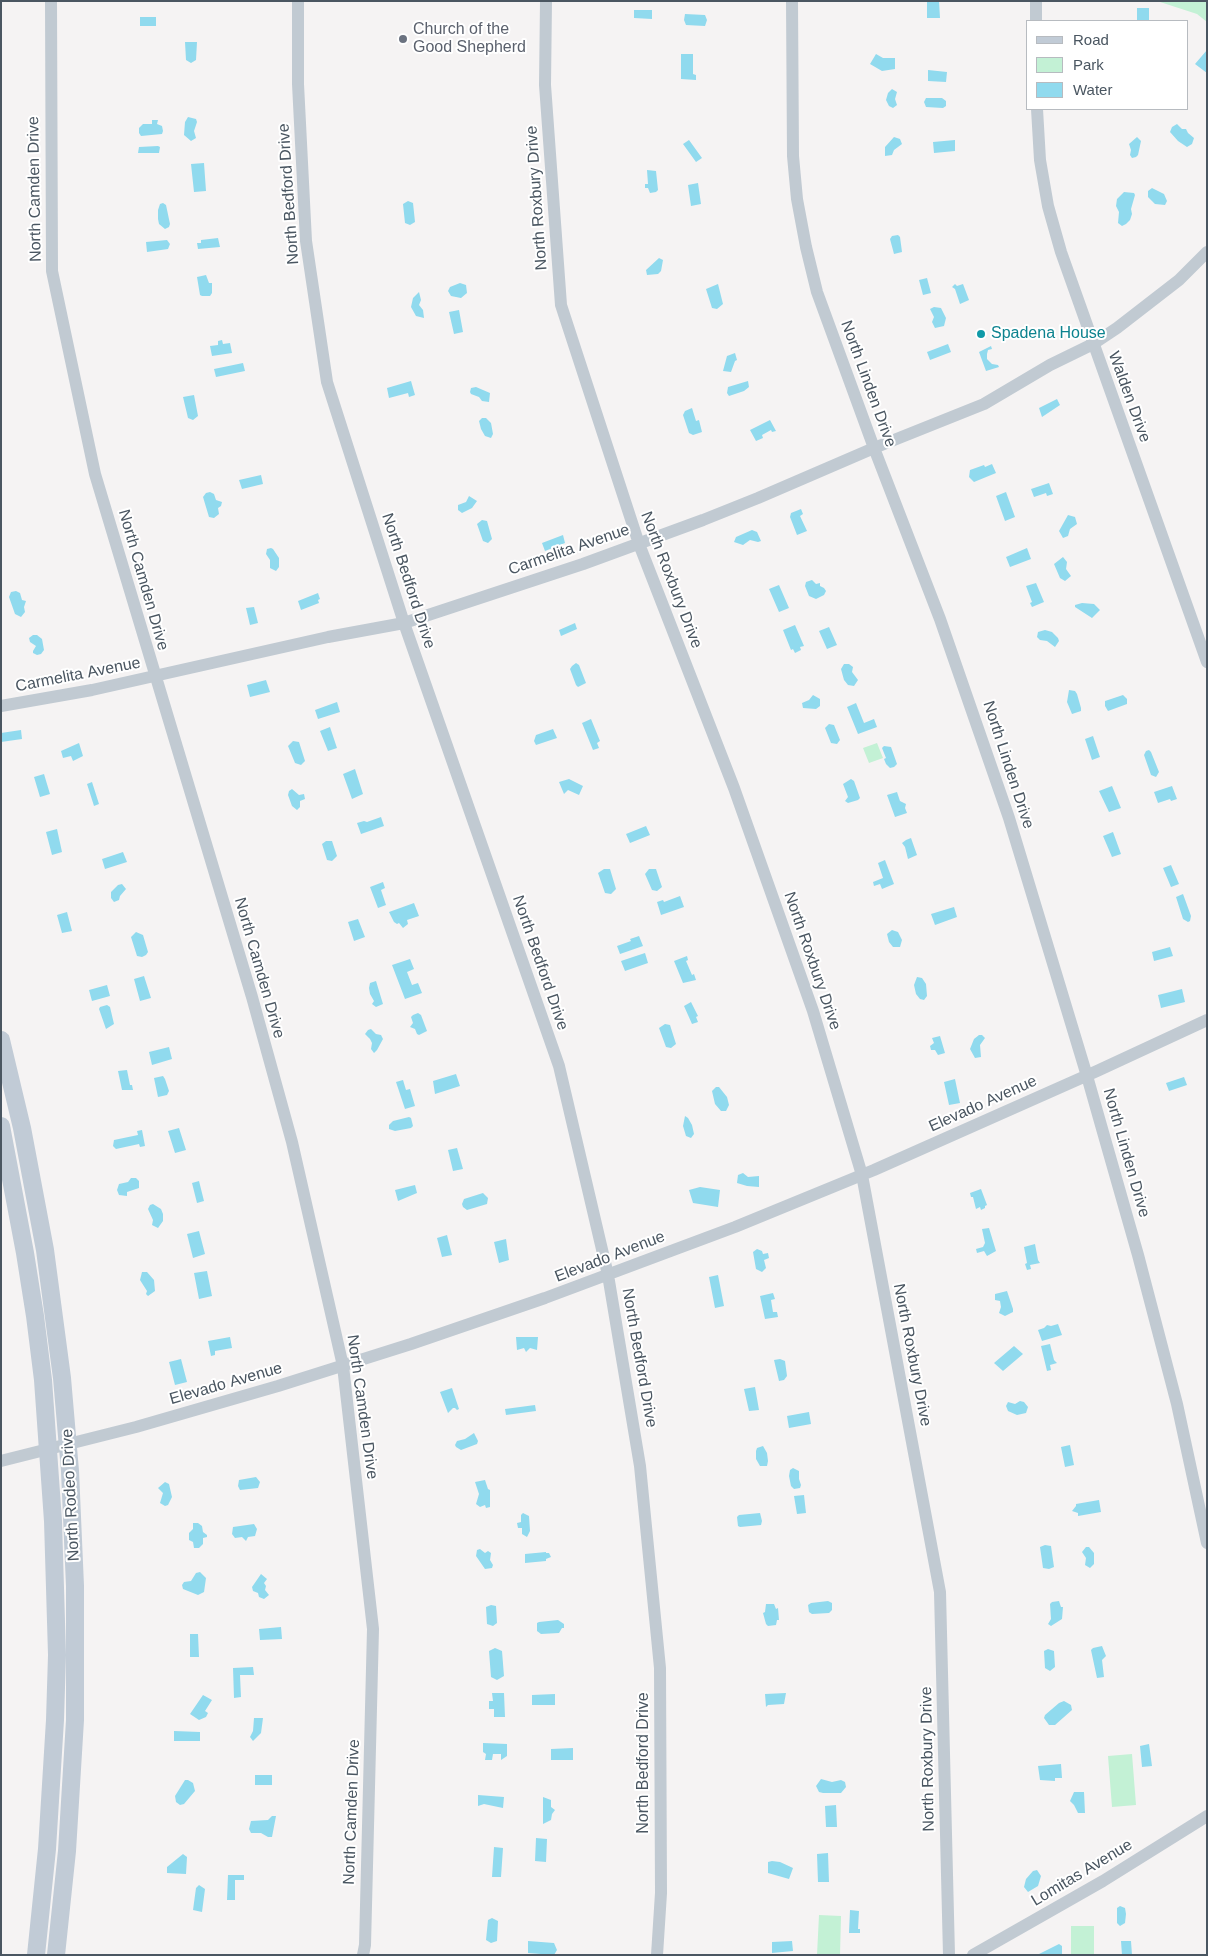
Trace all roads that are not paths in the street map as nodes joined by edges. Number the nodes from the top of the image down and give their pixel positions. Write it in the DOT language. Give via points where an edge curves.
graph roads {
  1 [pos="51,1"];
  2 [pos="298,1"];
  3 [pos="546,1"];
  4 [pos="792,1"];
  5 [pos="1036,1"];
  6 [pos="1036,20"];
  7 [pos="1037,110"];
  8 [pos="1207,252"];
  9 [pos="1093,344"];
  10 [pos="874,448"];
  11 [pos="639,544"];
  12 [pos="404,623"];
  13 [pos="1207,662"];
  14 [pos="154,676"];
  15 [pos="1,706"];
  16 [pos="1207,1020"];
  17 [pos="1,1040"];
  18 [pos="1087,1076"];
  19 [pos="1,1126"];
  20 [pos="862,1175"];
  21 [pos="608,1275"];
  22 [pos="343,1366"];
  23 [pos="68,1445"];
  24 [pos="49,1449"];
  25 [pos="1,1461"];
  26 [pos="1207,1543"];
  27 [pos="1207,1816"];
  28 [pos="36,1955"];
  29 [pos="56,1955"];
  30 [pos="363,1955"];
  31 [pos="656,1955"];
  32 [pos="949,1955"];
  33 [pos="973,1955"];
  1 -- 14 [label="street, North Camden Drive" via="52,271 95,474"];
  2 -- 12 [label="street, North Bedford Drive" via="298,84 306,241 328,382"];
  3 -- 11 [label="street, North Roxbury Drive" via="545,85 561,305"];
  4 -- 10 [label="street, North Linden Drive" via="793,156 797,199 817,292"];
  5 -- 6 [label="street"];
  7 -- 9 [label="street, Walden Drive" via="1040,160 1048,206"];
  8 -- 9 [label="street, Carmelita Avenue" via="1179,280"];
  9 -- 10 [label="street, Carmelita Avenue" via="984,404"];
  9 -- 13 [label="street, Walden Drive"];
  10 -- 11 [label="street, Carmelita Avenue"];
  10 -- 18 [label="street, North Linden Drive" via="976,720"];
  11 -- 12 [label="street, Carmelita Avenue"];
  11 -- 20 [label="street, North Roxbury Drive" via="775,902 813,1011"];
  12 -- 14 [label="street, Carmelita Avenue"];
  12 -- 21 [label="street, North Bedford Drive" via="559,1066"];
  14 -- 15 [label="street, Carmelita Avenue"];
  14 -- 22 [label="street, North Camden Drive" via="252,997 292,1142"];
  16 -- 18 [label="street, Elevado Avenue"];
  17 -- 23 [label="street, North Rodeo Drive" via="22,1128 45,1250"];
  18 -- 20 [label="street, Elevado Avenue"];
  18 -- 26 [label="street, North Linden Drive" via="1158,1330"];
  19 -- 24 [label="street, North Rodeo Drive" via="35,1316"];
  20 -- 21 [label="street, Elevado Avenue"];
  20 -- 32 [label="street, North Roxbury Drive" via="940,1592"];
  21 -- 22 [label="street, Elevado Avenue"];
  21 -- 31 [label="street, North Bedford Drive" via="640,1466 660,1668 661,1893"];
  22 -- 23 [label="street, Elevado Avenue"];
  22 -- 30 [label="street, North Camden Drive" via="373,1629"];
  23 -- 24 [label="street, Elevado Avenue"];
  23 -- 29 [label="street, North Rodeo Drive" via="75,1586 75,1720 67,1851"];
  24 -- 25 [label="street, Elevado Avenue"];
  24 -- 28 [label="street, North Rodeo Drive" via="56,1586 55,1720 48,1840"];
  27 -- 33 [label="street, Lomitas Avenue" via="1103,1881"];
}
